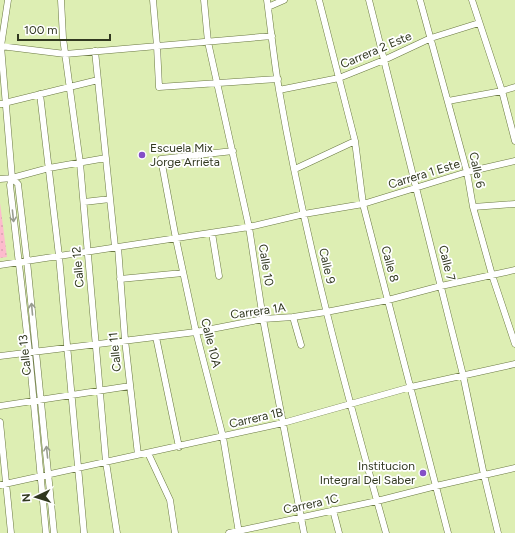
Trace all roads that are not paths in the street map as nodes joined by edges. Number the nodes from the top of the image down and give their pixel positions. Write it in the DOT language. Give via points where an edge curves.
graph roads {
  1 [pos="8,0"];
  2 [pos="61,0"];
  3 [pos="153,0"];
  4 [pos="204,0"];
  5 [pos="284,0"];
  6 [pos="319,0"];
  7 [pos="369,0"];
  8 [pos="420,0"];
  9 [pos="472,0"];
  10 [pos="267,3"];
  11 [pos="479,23"];
  12 [pos="272,36"];
  13 [pos="431,38"];
  14 [pos="208,42"];
  15 [pos="1,46"];
  16 [pos="157,46"];
  17 [pos="95,51"];
  18 [pos="65,54"];
  19 [pos="384,60"];
  20 [pos="339,78"];
  21 [pos="278,79"];
  22 [pos="98,80"];
  23 [pos="218,83"];
  24 [pos="70,86"];
  25 [pos="515,87"];
  26 [pos="279,90"];
  27 [pos="502,91"];
  28 [pos="40,94"];
  29 [pos="448,101"];
  30 [pos="3,104"];
  31 [pos="355,141"];
  32 [pos="515,141"];
  33 [pos="233,151"];
  34 [pos="106,158"];
  35 [pos="515,161"];
  36 [pos="80,163"];
  37 [pos="49,168"];
  38 [pos="295,169"];
  39 [pos="467,172"];
  40 [pos="12,178"];
  41 [pos="0,179"];
  42 [pos="416,188"];
  43 [pos="110,199"];
  44 [pos="84,202"];
  45 [pos="363,204"];
  46 [pos="515,204"];
  47 [pos="473,207"];
  48 [pos="304,214"];
  49 [pos="249,227"];
  50 [pos="212,233"];
  51 [pos="176,239"];
  52 [pos="117,247"];
  53 [pos="88,251"];
  54 [pos="59,256"];
  55 [pos="27,261"];
  56 [pos="18,262"];
  57 [pos="0,265"];
  58 [pos="515,270"];
  59 [pos="183,273"];
  60 [pos="492,275"];
  61 [pos="219,276"];
  62 [pos="120,279"];
  63 [pos="441,286"];
  64 [pos="388,300"];
  65 [pos="326,312"];
  66 [pos="293,317"];
  67 [pos="263,319"];
  68 [pos="196,332"];
  69 [pos="156,337"];
  70 [pos="125,340"];
  71 [pos="96,344"];
  72 [pos="515,344"];
  73 [pos="301,345"];
  74 [pos="68,347"];
  75 [pos="32,352"];
  76 [pos="0,356"];
  77 [pos="515,364"];
  78 [pos="464,375"];
  79 [pos="130,386"];
  80 [pos="411,387"];
  81 [pos="100,390"];
  82 [pos="72,395"];
  83 [pos="41,400"];
  84 [pos="33,401"];
  85 [pos="350,404"];
  86 [pos="0,406"];
  87 [pos="0,422"];
  88 [pos="282,423"];
  89 [pos="223,436"];
  90 [pos="179,447"];
  91 [pos="148,453"];
  92 [pos="138,455"];
  93 [pos="106,462"];
  94 [pos="78,468"];
  95 [pos="515,468"];
  96 [pos="49,474"];
  97 [pos="484,475"];
  98 [pos="41,476"];
  99 [pos="3,484"];
  100 [pos="436,486"];
  101 [pos="377,501"];
  102 [pos="333,510"];
  103 [pos="301,517"];
  104 [pos="238,532"];
  105 [pos="11,533"];
  106 [pos="46,533"];
  107 [pos="54,533"];
  108 [pos="84,533"];
  109 [pos="117,533"];
  110 [pos="175,533"];
  111 [pos="229,533"];
  112 [pos="304,533"];
  113 [pos="339,533"];
  114 [pos="386,533"];
  115 [pos="448,533"];
  116 [pos="498,533"];
  1 -- 15 [label="street, Calle 13"];
  2 -- 18 [label="street, Calle 12"];
  3 -- 16 [label="street"];
  4 -- 14 [label="street, Calle 10"];
  5 -- 10 [label="street"];
  6 -- 20 [label="street, Calle 8"];
  7 -- 19 [label="street, Calle 7"];
  8 -- 13 [label="street, Calle 6"];
  9 -- 11 [label="street"];
  10 -- 12 [label="street, Calle 9"];
  11 -- 13 [label="street, Carrera 2 Este"];
  11 -- 27 [label="street"];
  12 -- 14 [label="street"];
  12 -- 21 [label="street, Calle 9"];
  13 -- 19 [label="street, Carrera 2 Este"];
  13 -- 29 [label="street, Calle 6"];
  14 -- 16 [label="street"];
  14 -- 23 [label="street, Calle 10"];
  15 -- 18 [label="street"];
  15 -- 30 [label="street, Calle 13"];
  16 -- 17 [label="street"];
  16 -- 23 [label="street" via="159,87"];
  17 -- 18 [label="street"];
  17 -- 22 [label="street, Calle 11"];
  18 -- 24 [label="street, Calle 12"];
  19 -- 20 [label="street, Carrera 2 Este"];
  19 -- 42 [label="street, Calle 7"];
  20 -- 26 [label="street, Carrera 2 Este"];
  20 -- 31 [label="street, Calle 8"];
  21 -- 23 [label="street"];
  21 -- 26 [label="street, Calle 9"];
  22 -- 24 [label="street"];
  22 -- 34 [label="street, Calle 11"];
  23 -- 33 [label="street, Calle 10"];
  24 -- 28 [label="street"];
  24 -- 36 [label="street, Calle 12"];
  25 -- 27 [label="street"];
  26 -- 38 [label="street, Calle 9"];
  27 -- 29 [label="street"];
  27 -- 32 [label="street"];
  28 -- 30 [label="street"];
  28 -- 37 [label="street"];
  29 -- 39 [label="street, Calle 6"];
  30 -- 40 [label="street, Calle 13"];
  31 -- 38 [label="street"];
  31 -- 45 [label="street, Calle 8"];
  33 -- 49 [label="street, Calle 10"];
  33 -- 51 [label="street, Calle 10A" via="161,159"];
  34 -- 36 [label="street"];
  34 -- 43 [label="street, Calle 11"];
  35 -- 39 [label="street, Carrera 1 Este"];
  36 -- 37 [label="street"];
  36 -- 44 [label="street, Calle 12"];
  37 -- 40 [label="street"];
  37 -- 54 [label="street"];
  38 -- 48 [label="street, Calle 9"];
  39 -- 42 [label="street, Carrera 1 Este"];
  39 -- 47 [label="street, Calle 6"];
  40 -- 41 [label="street"];
  40 -- 55 [label="street, Calle 13" via="18,184"];
  40 -- 56 [label="street, Calle 13, one-way" via="10,185"];
  42 -- 45 [label="street, Carrera 1 Este"];
  42 -- 63 [label="street, Calle 7"];
  43 -- 44 [label="street"];
  43 -- 52 [label="street, Calle 11"];
  44 -- 53 [label="street, Calle 12"];
  45 -- 48 [label="street, Carrera 1 Este"];
  45 -- 64 [label="street, Calle 8"];
  46 -- 47 [label="street"];
  47 -- 60 [label="street, Calle 6"];
  48 -- 49 [label="street, Carrera 1 Este"];
  48 -- 65 [label="street, Calle 9"];
  49 -- 50 [label="street, Carrera 1 Este"];
  49 -- 67 [label="street, Calle 10"];
  50 -- 51 [label="street, Carrera 1 Este"];
  50 -- 61 [label="street"];
  51 -- 52 [label="street, Carrera 1 Este"];
  51 -- 59 [label="street, Calle 10A"];
  52 -- 53 [label="street, Carrera 1 Este"];
  52 -- 62 [label="street, Calle 11"];
  53 -- 54 [label="street, Carrera 1 Este"];
  53 -- 71 [label="street, Calle 12"];
  54 -- 55 [label="street, Carrera 1 Este"];
  54 -- 74 [label="street"];
  55 -- 56 [label="street, Carrera 1 Este"];
  75 -- 55 [label="street, Calle 13, one-way"];
  56 -- 57 [label="street, Carrera 1 Este"];
  56 -- 75 [label="street, Calle 13"];
  58 -- 60 [label="street, Carrera 1A"];
  59 -- 62 [label="street"];
  59 -- 68 [label="street, Calle 10A"];
  60 -- 63 [label="street, Carrera 1A"];
  60 -- 72 [label="street, Calle 6"];
  62 -- 70 [label="street, Calle 11"];
  63 -- 64 [label="street, Carrera 1A"];
  63 -- 78 [label="street, Calle 7"];
  64 -- 65 [label="street, Carrera 1A"];
  64 -- 80 [label="street, Calle 8"];
  65 -- 66 [label="street, Carrera 1A"];
  65 -- 85 [label="street, Calle 9"];
  66 -- 67 [label="street, Carrera 1A"];
  66 -- 73 [label="street"];
  67 -- 68 [label="street, Carrera 1A"];
  67 -- 88 [label="street, Calle 10"];
  68 -- 69 [label="street, Carrera 1A"];
  68 -- 89 [label="street, Calle 10A"];
  69 -- 70 [label="street, Carrera 1A"];
  69 -- 90 [label="street"];
  70 -- 71 [label="street, Carrera 1A"];
  70 -- 79 [label="street, Calle 11"];
  71 -- 74 [label="street, Carrera 1A"];
  71 -- 81 [label="street, Calle 12"];
  74 -- 75 [label="street, Carrera 1A"];
  74 -- 82 [label="street"];
  75 -- 76 [label="street, Carrera 1A"];
  75 -- 83 [label="street, Calle 13"];
  75 -- 84 [label="street, Calle 13"];
  77 -- 78 [label="street, Carrera 1B"];
  78 -- 80 [label="street, Carrera 1B"];
  78 -- 97 [label="street, Calle 7"];
  79 -- 81 [label="street"];
  79 -- 92 [label="street, Calle 11"];
  80 -- 85 [label="street, Carrera 1B"];
  80 -- 100 [label="street, Calle 8"];
  81 -- 82 [label="street"];
  81 -- 93 [label="street, Calle 12"];
  82 -- 83 [label="street"];
  82 -- 94 [label="street"];
  83 -- 84 [label="street"];
  96 -- 83 [label="street, Calle 13, one-way"];
  84 -- 86 [label="street"];
  84 -- 98 [label="street, Calle 13"];
  85 -- 88 [label="street, Carrera 1B"];
  85 -- 101 [label="street, Calle 9"];
  87 -- 99 [label="street"];
  88 -- 89 [label="street, Carrera 1B"];
  88 -- 103 [label="street, Calle 10"];
  89 -- 90 [label="street, Carrera 1B"];
  89 -- 104 [label="street, Calle 10A"];
  90 -- 91 [label="street, Carrera 1B"];
  91 -- 92 [label="street, Carrera 1B"];
  91 -- 110 [label="street" via="170,500"];
  92 -- 93 [label="street, Carrera 1B"];
  93 -- 94 [label="street, Carrera 1B"];
  93 -- 109 [label="street, Calle 12"];
  94 -- 96 [label="street, Carrera 1B"];
  94 -- 108 [label="street"];
  95 -- 97 [label="street, Carrera 1C"];
  96 -- 98 [label="street, Carrera 1B"];
  96 -- 107 [label="street, Calle 13"];
  97 -- 100 [label="street, Carrera 1C"];
  97 -- 116 [label="street, Calle 7"];
  98 -- 99 [label="street, Carrera 1B"];
  98 -- 106 [label="street, Calle 13"];
  99 -- 105 [label="street"];
  100 -- 101 [label="street, Carrera 1C"];
  100 -- 115 [label="street, Calle 8"];
  101 -- 102 [label="street, Carrera 1C"];
  101 -- 114 [label="street, Calle 9"];
  102 -- 103 [label="street, Carrera 1C"];
  102 -- 113 [label="street"];
  103 -- 104 [label="street, Carrera 1C"];
  103 -- 112 [label="street, Calle 10"];
  104 -- 111 [label="street, Carrera 1C"];
}
